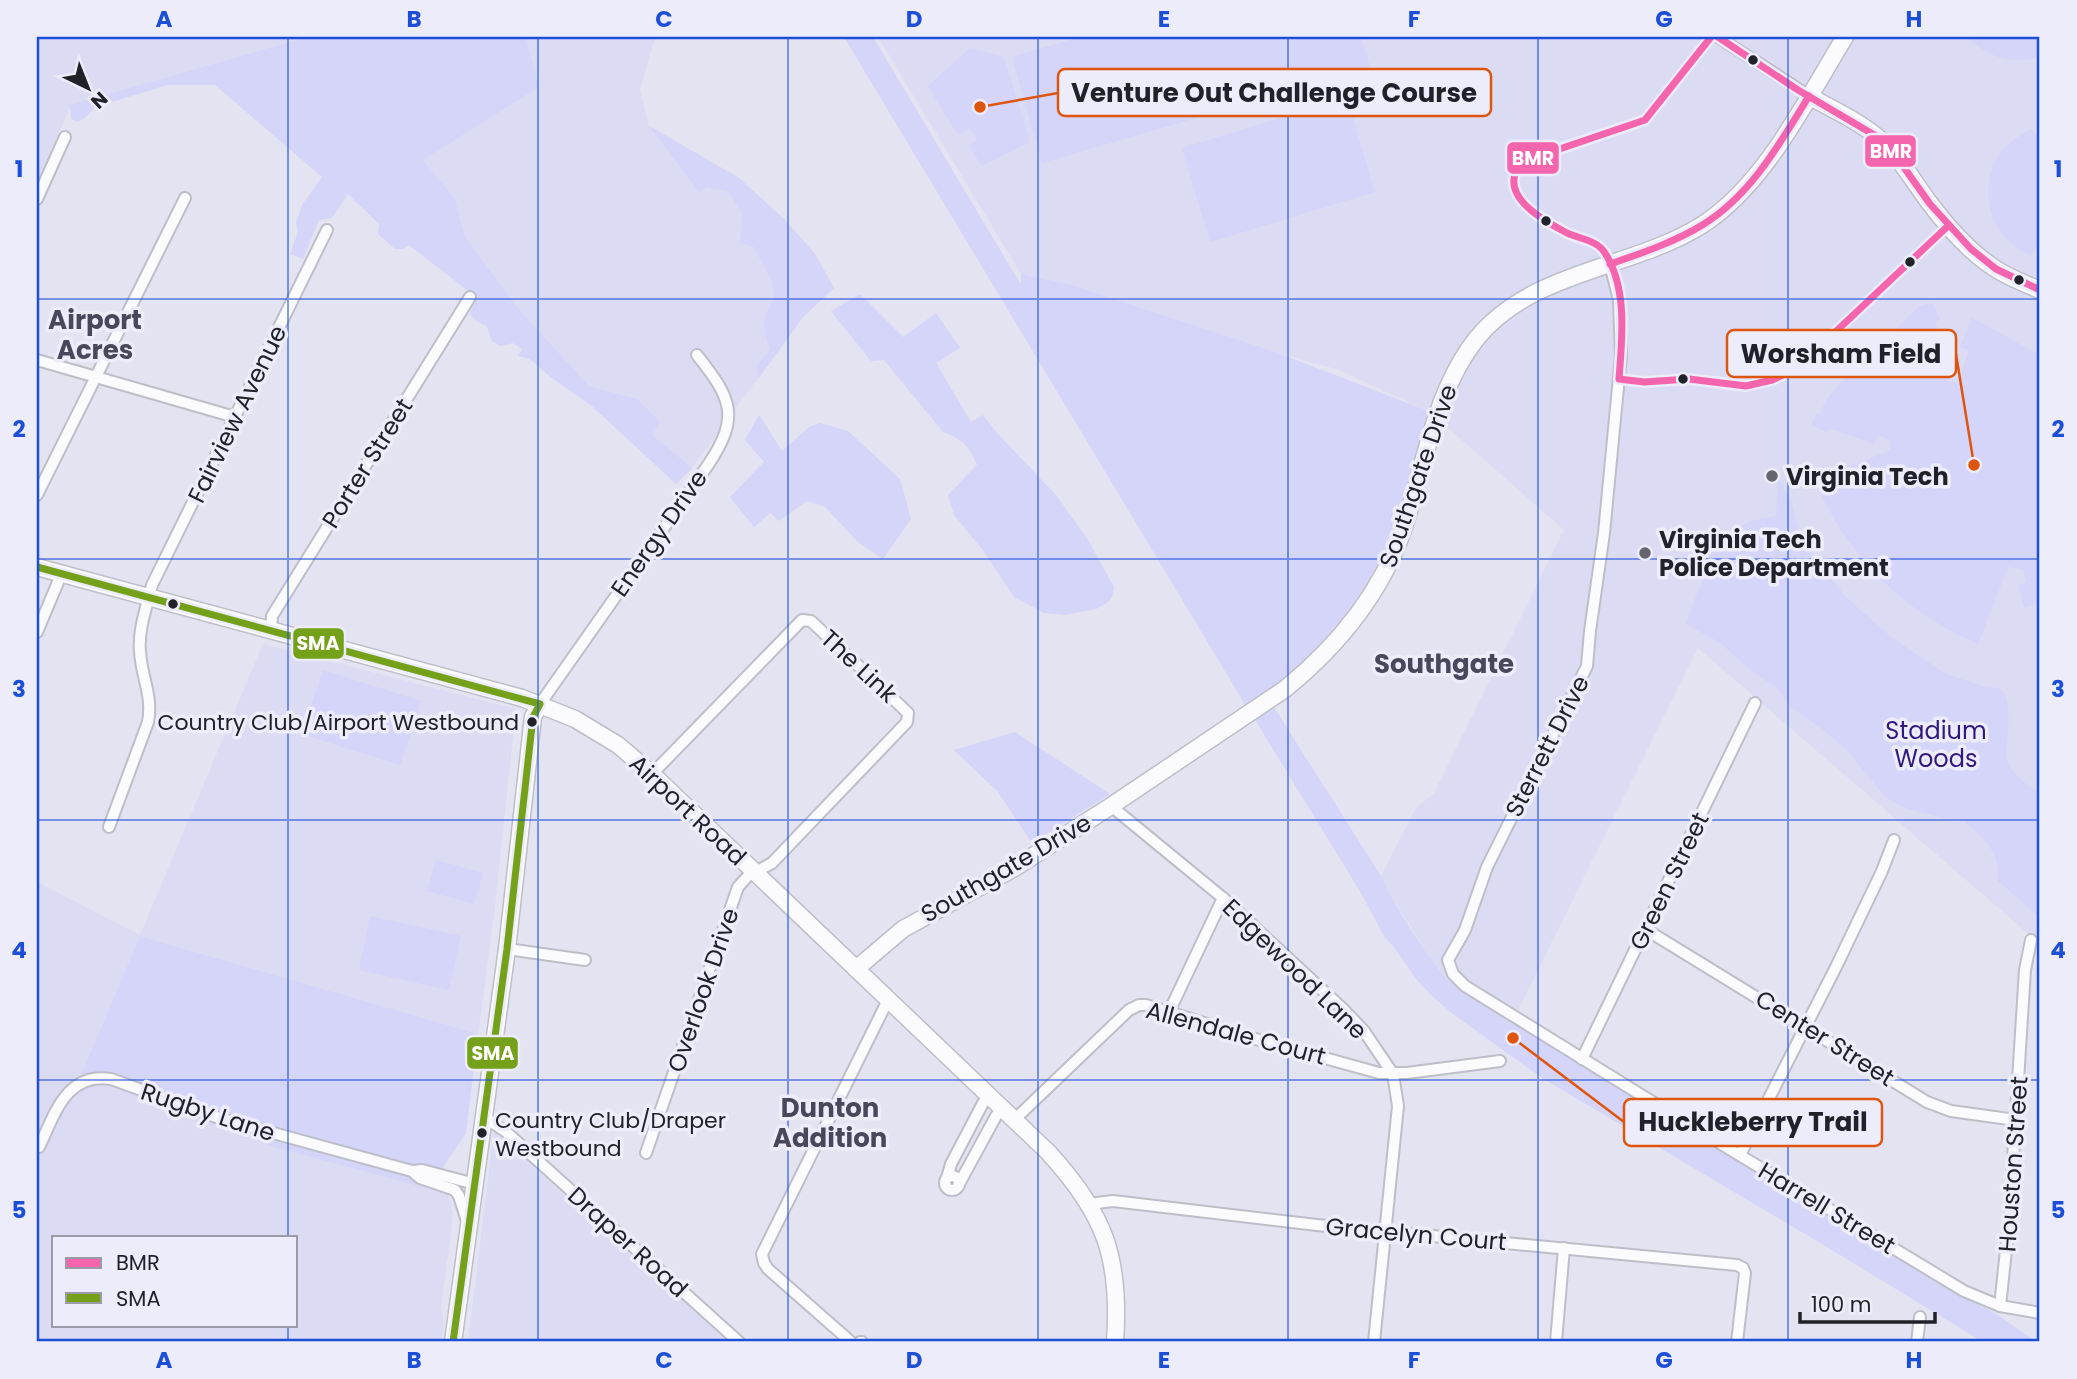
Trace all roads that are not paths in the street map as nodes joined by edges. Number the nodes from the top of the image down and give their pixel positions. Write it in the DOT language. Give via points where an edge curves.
graph roads {
  1 [pos="1718,37"];
  2 [pos="1845,37"];
  3 [pos="1809,96"];
  4 [pos="65,137"];
  5 [pos="185,198"];
  6 [pos="37,200"];
  7 [pos="327,230"];
  8 [pos="1610,264"];
  9 [pos="2040,290"];
  10 [pos="470,297"];
  11 [pos="696,355"];
  12 [pos="37,359"];
  13 [pos="95,377"];
  14 [pos="235,417"];
  15 [pos="37,495"];
  16 [pos="37,567"];
  17 [pos="61,575"];
  18 [pos="149,598"];
  19 [pos="271,631"];
  20 [pos="37,632"];
  21 [pos="1755,703"];
  22 [pos="540,704"];
  23 [pos="909,718"];
  24 [pos="652,775"];
  25 [pos="1111,806"];
  26 [pos="108,827"];
  27 [pos="1894,840"];
  28 [pos="755,873"];
  29 [pos="1223,898"];
  30 [pos="1645,929"];
  31 [pos="2031,940"];
  32 [pos="507,949"];
  33 [pos="584,960"];
  34 [pos="856,969"];
  35 [pos="888,1000"];
  36 [pos="1169,1012"];
  37 [pos="1515,1016"];
  38 [pos="1807,1026"];
  39 [pos="1582,1059"];
  40 [pos="1500,1061"];
  41 [pos="1392,1074"];
  42 [pos="989,1096"];
  43 [pos="1008,1114"];
  44 [pos="484,1117"];
  45 [pos="2015,1120"];
  46 [pos="39,1147"];
  47 [pos="646,1153"];
  48 [pos="1740,1155"];
  49 [pos="412,1171"];
  50 [pos="475,1184"];
  51 [pos="1089,1204"];
  52 [pos="469,1229"];
  53 [pos="1386,1231"];
  54 [pos="1564,1248"];
  55 [pos="2000,1306"];
  56 [pos="2040,1313"];
  57 [pos="1920,1317"];
  58 [pos="453,1342"];
  59 [pos="739,1342"];
  60 [pos="851,1342"];
  61 [pos="1115,1342"];
  62 [pos="1374,1342"];
  63 [pos="1556,1342"];
  64 [pos="1737,1342"];
  65 [pos="1917,1342"];
  1 -- 3 [label="street"];
  2 -- 3 [label="street, Southgate Drive"];
  3 -- 8 [label="street, Southgate Drive" via="1756,176 1718,215 1674,240"];
  3 -- 9 [label="street" via="1884,143 1971,249"];
  4 -- 6 [label="street"];
  5 -- 13 [label="street"];
  7 -- 14 [label="street, Fairview Avenue"];
  8 -- 25 [label="street, Southgate Drive" via="1514,306 1465,355 1439,412 1393,555 1373,593 1337,642 1285,689"];
  8 -- 37 [label="street, Sterrett Drive" via="1619,300 1621,356 1587,666 1487,867 1465,930 1448,960 1465,986"];
  10 -- 19 [label="street, Porter Street" via="272,616"];
  11 -- 22 [label="street, Energy Drive" via="723,393 728,418 724,438"];
  12 -- 13 [label="street"];
  13 -- 14 [label="street"];
  13 -- 15 [label="street"];
  14 -- 18 [label="street, Fairview Avenue"];
  16 -- 17 [label="street, Airport Road"];
  17 -- 18 [label="street, Airport Road"];
  17 -- 20 [label="street"];
  18 -- 19 [label="street, Airport Road"];
  18 -- 26 [label="street, Fairview Avenue" via="139,650 148,686 148,722"];
  19 -- 22 [label="street, Airport Road"];
  21 -- 30 [label="street, Green Street"];
  22 -- 24 [label="street, Airport Road" via="596,729"];
  22 -- 32 [label="street" via="533,717"];
  23 -- 24 [label="street, The Link" via="805,620 797,623"];
  23 -- 28 [label="street, Overlook Drive" via="772,863"];
  24 -- 28 [label="street, Airport Road"];
  25 -- 29 [label="street, Edgewood Lane"];
  25 -- 34 [label="street, Southgate Drive" via="1004,874 903,929"];
  27 -- 38 [label="street"];
  28 -- 34 [label="street, Airport Road"];
  28 -- 47 [label="street, Overlook Drive" via="738,887"];
  29 -- 36 [label="street"];
  29 -- 41 [label="street, Edgewood Lane" via="1344,1010"];
  30 -- 38 [label="street, Center Street"];
  30 -- 39 [label="street, Green Street"];
  31 -- 45 [label="street, Houston Street"];
  32 -- 33 [label="street"];
  32 -- 44 [label="street"];
  34 -- 35 [label="street, Airport Road"];
  35 -- 42 [label="street, Airport Road"];
  35 -- 60 [label="street" via="762,1254 768,1269"];
  36 -- 41 [label="street, Allendale Court"];
  36 -- 43 [label="street, Allendale Court" via="1134,1006"];
  37 -- 39 [label="street, Harrell Street"];
  38 -- 45 [label="street, Center Street" via="1935,1106"];
  38 -- 48 [label="street"];
  39 -- 48 [label="street, Harrell Street"];
  40 -- 41 [label="street, Allendale Court"];
  41 -- 53 [label="street, Edgewood Lane" via="1398,1106"];
  42 -- 43 [label="street, Airport Road"];
  42 -- 43 [label="street" via="951,1164 948,1190 959,1184 996,1116"];
  43 -- 51 [label="street, Airport Road" via="1067,1173"];
  44 -- 50 [label="street"];
  44 -- 59 [label="street, Draper Road"];
  45 -- 55 [label="street, Houston Street"];
  46 -- 49 [label="street, Rugby Lane" via="72,1088 102,1078 222,1119"];
  48 -- 55 [label="street, Harrell Street" via="1964,1291"];
  49 -- 50 [label="street, Rugby Lane"];
  49 -- 52 [label="street, Rugby Lane" via="457,1192"];
  50 -- 52 [label="street"];
  51 -- 53 [label="street, Gracelyn Court" via="1113,1201"];
  51 -- 61 [label="street, Airport Road" via="1104,1236 1114,1275"];
  52 -- 58 [label="street"];
  53 -- 54 [label="street, Gracelyn Court"];
  53 -- 62 [label="street, Edgewood Lane"];
  54 -- 63 [label="street"];
  54 -- 64 [label="street, Gracelyn Court" via="1737,1265 1745,1273"];
  55 -- 56 [label="street, Harrell Street"];
  57 -- 65 [label="street"];
}
